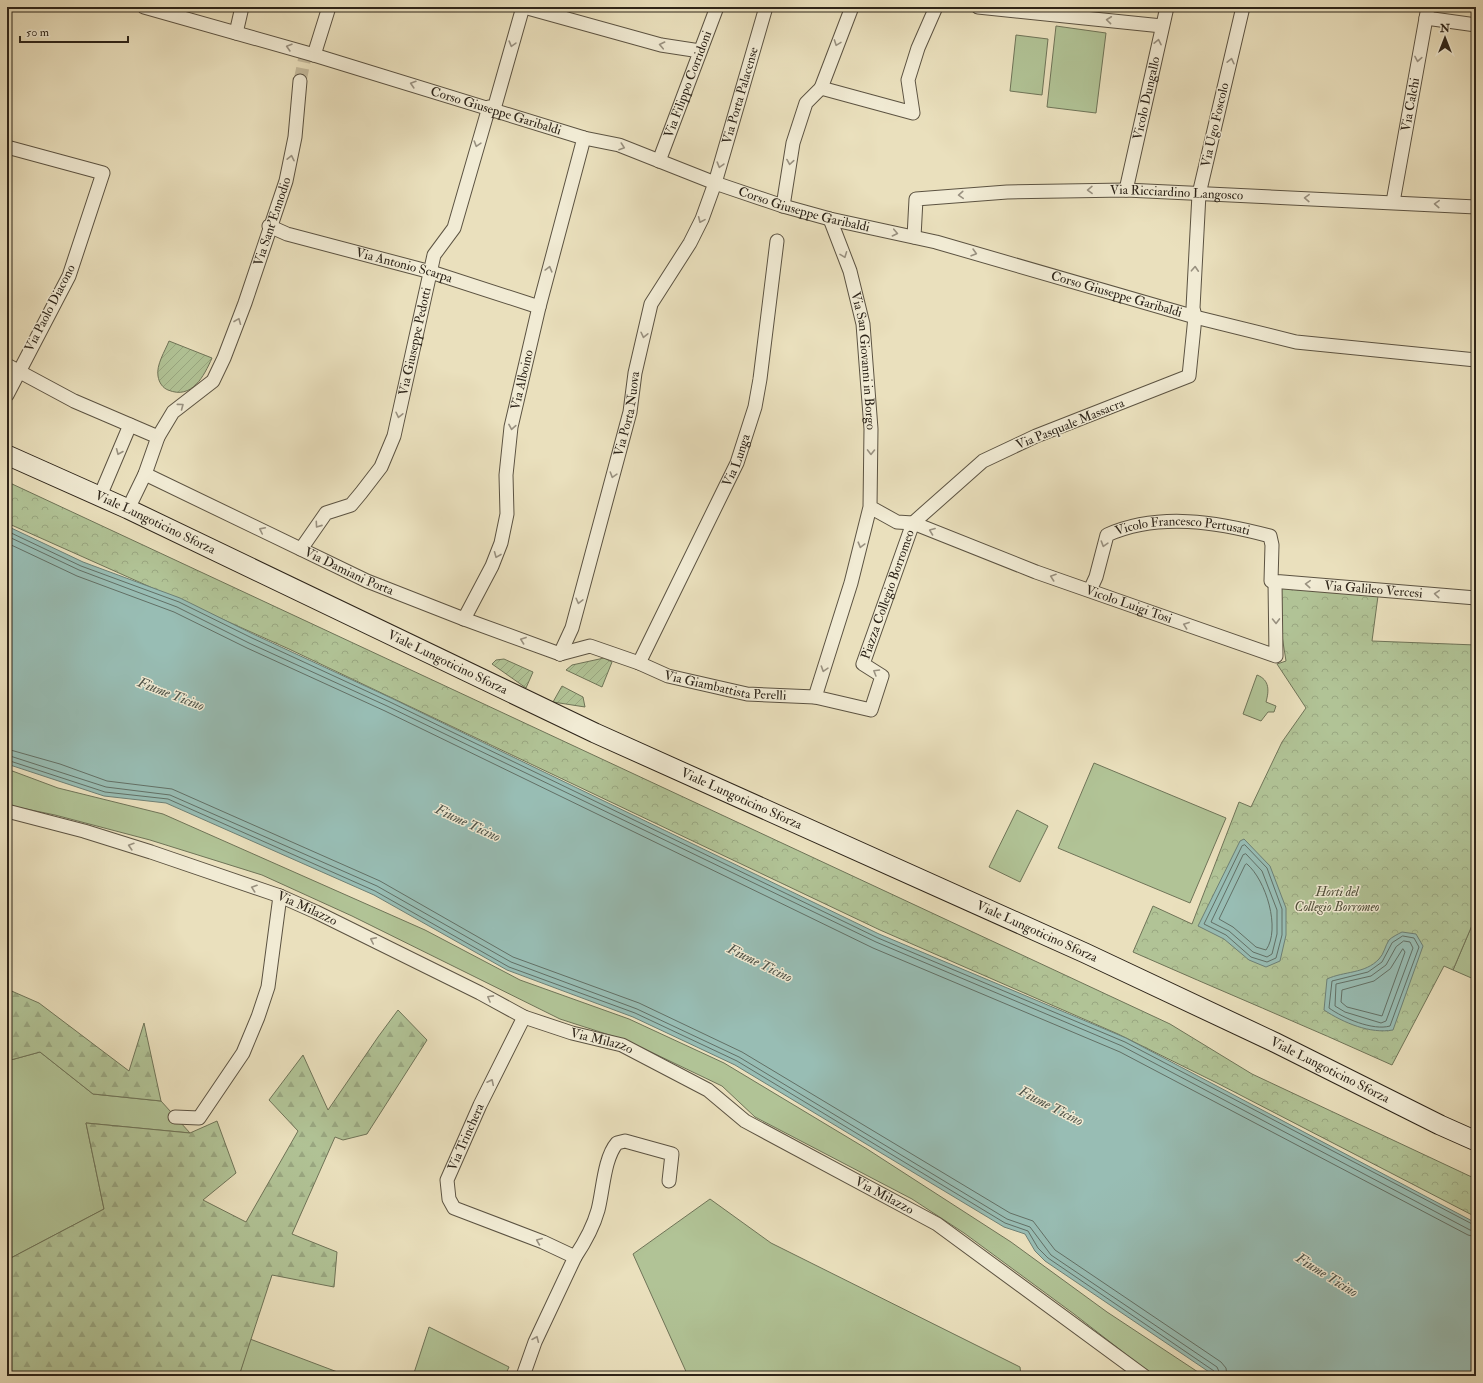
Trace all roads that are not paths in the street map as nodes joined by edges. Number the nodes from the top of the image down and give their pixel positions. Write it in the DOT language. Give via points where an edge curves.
graph roads {
  1 [pos="144,7"];
  2 [pos="242,7"];
  3 [pos="329,7"];
  4 [pos="524,7"];
  5 [pos="717,7"];
  6 [pos="766,7"];
  7 [pos="852,7"];
  8 [pos="936,7"];
  9 [pos="978,7"];
  10 [pos="1167,7"];
  11 [pos="1243,7"];
  12 [pos="1427,12"];
  13 [pos="1476,25"];
  14 [pos="1162,26"];
  15 [pos="236,33"];
  16 [pos="700,52"];
  17 [pos="309,55"];
  18 [pos="300,81"];
  19 [pos="821,88"];
  20 [pos="491,108"];
  21 [pos="584,138"];
  22 [pos="7,148"];
  23 [pos="659,161"];
  24 [pos="715,183"];
  25 [pos="1126,190"];
  26 [pos="1199,194"];
  27 [pos="1393,202"];
  28 [pos="783,206"];
  29 [pos="1476,207"];
  30 [pos="830,219"];
  31 [pos="269,226"];
  32 [pos="914,237"];
  33 [pos="777,241"];
  34 [pos="431,272"];
  35 [pos="539,307"];
  36 [pos="1190,312"];
  37 [pos="1476,360"];
  38 [pos="13,367"];
  39 [pos="7,395"];
  40 [pos="130,425"];
  41 [pos="158,437"];
  42 [pos="7,455"];
  43 [pos="145,474"];
  44 [pos="100,496"];
  45 [pos="870,507"];
  46 [pos="128,509"];
  47 [pos="913,524"];
  48 [pos="301,549"];
  49 [pos="1273,582"];
  50 [pos="1090,590"];
  51 [pos="1476,598"];
  52 [pos="464,619"];
  53 [pos="560,654"];
  54 [pos="639,663"];
  55 [pos="815,697"];
  56 [pos="7,812"];
  57 [pos="280,896"];
  58 [pos="524,1017"];
  59 [pos="175,1117"];
  60 [pos="1476,1141"];
  61 [pos="669,1181"];
  62 [pos="575,1257"];
  63 [pos="523,1376"];
  64 [pos="1144,1376"];
  1 -- 15 [label="street, Corso Giuseppe Garibaldi"];
  2 -- 15 [label="street"];
  3 -- 17 [label="street"];
  16 -- 4 [label="street, one-way" via="661,45"];
  4 -- 20 [label="street, Via Giuseppe Pedotti, one-way"];
  5 -- 16 [label="street, Via Filippo Corridoni"];
  6 -- 24 [label="street, Via Porta Palacense, one-way"];
  7 -- 19 [label="street, one-way"];
  8 -- 19 [label="street" via="918,48 908,80 913,112"];
  14 -- 9 [label="street, one-way"];
  10 -- 14 [label="street, Vicolo Dungallo"];
  26 -- 11 [label="street, Via Ugo Foscolo, one-way"];
  12 -- 13 [label="street"];
  12 -- 27 [label="street, Via Calchi, one-way"];
  25 -- 14 [label="street, Vicolo Dungallo, one-way"];
  17 -- 15 [label="street, Corso Giuseppe Garibaldi, one-way"];
  16 -- 23 [label="street, Via Filippo Corridoni"];
  20 -- 17 [label="street, Corso Giuseppe Garibaldi, one-way"];
  31 -- 18 [label="street, Via Sant'Ennodio, one-way" via="291,161"];
  19 -- 28 [label="street, one-way" via="806,103 792,143"];
  20 -- 21 [label="street, Corso Giuseppe Garibaldi"];
  20 -- 34 [label="street, Via Giuseppe Pedotti, one-way" via="454,228 434,255"];
  21 -- 23 [label="street, Corso Giuseppe Garibaldi, one-way" via="619,145"];
  35 -- 21 [label="street, Via Alboino, one-way"];
  22 -- 38 [label="street, Via Paolo Diacono" via="103,173 69,276"];
  23 -- 24 [label="street, Corso Giuseppe Garibaldi"];
  24 -- 28 [label="street, Corso Giuseppe Garibaldi"];
  24 -- 53 [label="street, Via Porta Nuova, one-way" via="702,220 690,243 651,304 635,373 630,412 572,628"];
  25 -- 26 [label="street, Via Ricciardino Langosco"];
  25 -- 32 [label="street, Via Ricciardino Langosco, one-way" via="1007,192 916,199"];
  27 -- 26 [label="street, Via Ricciardino Langosco, one-way"];
  36 -- 26 [label="street, Via Ugo Foscolo, one-way"];
  29 -- 27 [label="street, Via Ricciardino Langosco, one-way"];
  28 -- 30 [label="street, Corso Giuseppe Garibaldi"];
  30 -- 32 [label="street, Corso Giuseppe Garibaldi, one-way"];
  30 -- 45 [label="street, Via San Giovanni in Borgo, one-way" via="850,271 863,324 871,429"];
  31 -- 34 [label="street, Via Antonio Scarpa" via="287,234"];
  41 -- 31 [label="street, Via Sant'Ennodio, one-way" via="173,412 213,381 245,303"];
  32 -- 36 [label="street, Corso Giuseppe Garibaldi, one-way"];
  33 -- 54 [label="street, Via Lunga" via="755,407 737,463"];
  34 -- 35 [label="street, Via Antonio Scarpa"];
  34 -- 48 [label="street, Via Giuseppe Pedotti, one-way" via="394,436 381,467 351,505 326,513"];
  35 -- 52 [label="street, Via Alboino, one-way" via="511,427 506,475 507,514 501,543"];
  36 -- 37 [label="street, Corso Giuseppe Garibaldi" via="1296,342"];
  36 -- 47 [label="street, Via Pasquale Massacra" via="1189,376 1036,436 983,462"];
  38 -- 39 [label="street, Via Paolo Diacono"];
  38 -- 40 [label="street" via="74,401"];
  40 -- 41 [label="street"];
  40 -- 44 [label="street, one-way"];
  41 -- 43 [label="street, Via Sant'Ennodio"];
  42 -- 44 [label="main road, Viale Lungoticino Sforza"];
  43 -- 46 [label="street, Via Sant'Ennodio"];
  48 -- 43 [label="street, Via Damiani Porta, one-way"];
  44 -- 46 [label="main road, Viale Lungoticino Sforza"];
  45 -- 47 [label="street, Piazza Collegio Borromeo" via="897,522"];
  45 -- 55 [label="street, one-way" via="851,583"];
  46 -- 60 [label="main road, Viale Lungoticino Sforza" via="595,732 1085,953"];
  50 -- 47 [label="street, Vicolo Luigi Tosi, one-way" via="1036,572"];
  55 -- 47 [label="street, Piazza Collegio Borromeo, one-way" via="871,710 882,676 863,664"];
  48 -- 52 [label="street, Via Damiani Porta" via="367,581"];
  49 -- 50 [label="street, Vicolo Francesco Pertusati, one-way" via="1270,536 1208,523 1164,521 1124,528 1107,536"];
  49 -- 50 [label="street, Vicolo Luigi Tosi, one-way" via="1276,656"];
  51 -- 49 [label="street, Via Galileo Vercesi, one-way"];
  53 -- 52 [label="street, Via Damiani Porta, one-way"];
  53 -- 54 [label="street, Via Giambattista Perelli" via="590,646"];
  54 -- 55 [label="street, Via Giambattista Perelli" via="668,676 747,694"];
  57 -- 56 [label="street, Via Milazzo, one-way" via="84,831"];
  58 -- 57 [label="street, Via Milazzo, one-way" via="418,962"];
  57 -- 59 [label="street" via="268,987 243,1053 199,1118"];
  62 -- 58 [label="street, Via Trinchera, one-way" via="454,1208 449,1198 447,1180 480,1105"];
  58 -- 64 [label="street, Via Milazzo" via="572,1033 622,1045 708,1090 745,1121 937,1224"];
  61 -- 62 [label="street" via="672,1154 625,1141 617,1143 608,1158 601,1198 590,1233"];
  63 -- 62 [label="street, one-way" via="535,1342"];
}
